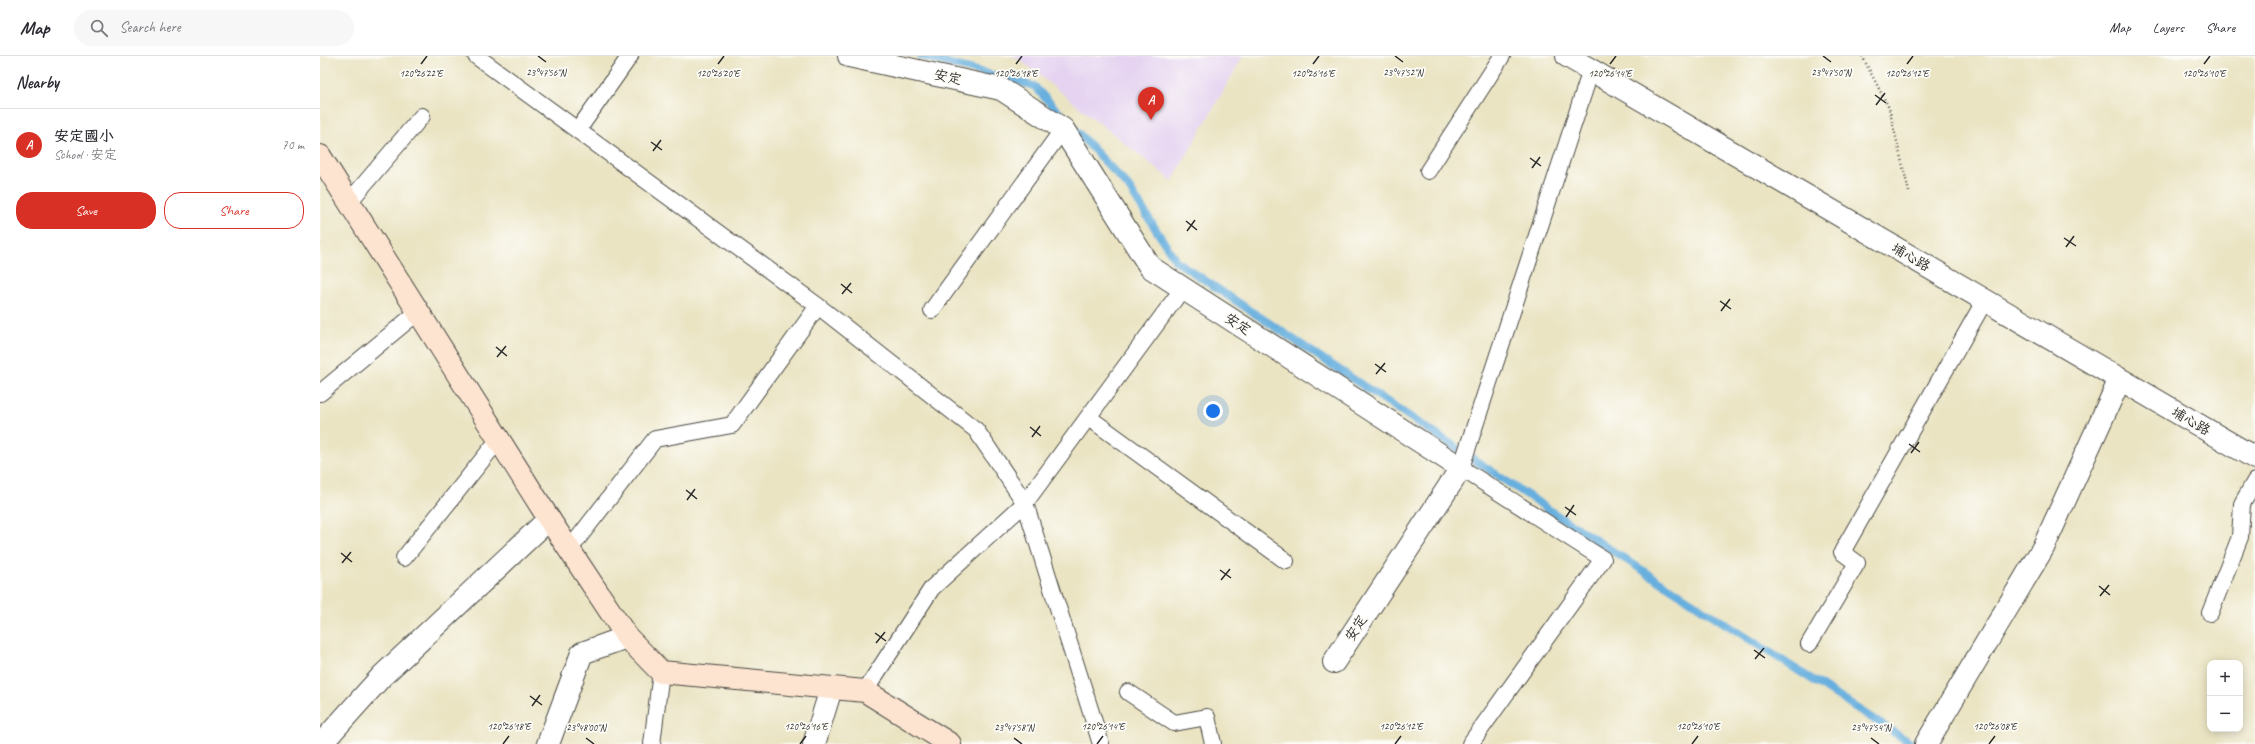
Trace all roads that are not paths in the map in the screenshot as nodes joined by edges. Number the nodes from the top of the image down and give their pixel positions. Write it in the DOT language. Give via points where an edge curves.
graph roads {
  1 [pos="476,56"];
  2 [pos="630,56"];
  3 [pos="849,56"];
  4 [pos="1502,56"];
  5 [pos="1567,56"];
  6 [pos="1590,70"];
  7 [pos="422,116"];
  8 [pos="1063,129"];
  9 [pos="578,130"];
  10 [pos="320,156"];
  11 [pos="1428,171"];
  12 [pos="349,202"];
  13 [pos="1183,288"];
  14 [pos="1985,300"];
  15 [pos="818,306"];
  16 [pos="932,310"];
  17 [pos="419,311"];
  18 [pos="2120,379"];
  19 [pos="320,392"];
  20 [pos="1088,417"];
  21 [pos="499,439"];
  22 [pos="2255,458"];
  23 [pos="1461,468"];
  24 [pos="2255,481"];
  25 [pos="1026,503"];
  26 [pos="548,519"];
  27 [pos="569,550"];
  28 [pos="404,558"];
  29 [pos="1286,561"];
  30 [pos="2210,613"];
  31 [pos="627,637"];
  32 [pos="1809,644"];
  33 [pos="1334,662"];
  34 [pos="661,672"];
  35 [pos="831,689"];
  36 [pos="865,691"];
  37 [pos="1128,692"];
  38 [pos="321,744"];
  39 [pos="548,744"];
  40 [pos="652,744"];
  41 [pos="814,744"];
  42 [pos="950,744"];
  43 [pos="1101,744"];
  44 [pos="1213,744"];
  45 [pos="1470,744"];
  46 [pos="1926,744"];
  1 -- 9 [label="lane"];
  2 -- 9 [label="lane"];
  3 -- 8 [label="street, 安定" via="1001,89"];
  4 -- 11 [label="lane"];
  5 -- 6 [label="street, 埔心路"];
  6 -- 14 [label="street, 埔心路"];
  6 -- 23 [label="lane"];
  7 -- 12 [label="lane"];
  8 -- 13 [label="street, 安定" via="1150,267"];
  8 -- 16 [label="lane"];
  9 -- 15 [label="lane"];
  10 -- 12 [label="street"];
  12 -- 17 [label="street"];
  13 -- 20 [label="lane"];
  13 -- 23 [label="street, 安定"];
  14 -- 18 [label="street, 埔心路"];
  14 -- 32 [label="lane" via="1842,552 1857,563"];
  15 -- 25 [label="lane" via="976,430"];
  15 -- 27 [label="lane" via="732,425 655,439"];
  17 -- 19 [label="lane"];
  17 -- 21 [label="street"];
  18 -- 22 [label="street, 埔心路"];
  18 -- 46 [label="street" via="2043,548"];
  20 -- 25 [label="lane"];
  20 -- 29 [label="lane"];
  21 -- 26 [label="street"];
  21 -- 28 [label="lane"];
  23 -- 33 [label="street, 安定"];
  23 -- 45 [label="lane" via="1603,559"];
  24 -- 30 [label="lane" via="2242,504 2240,537"];
  25 -- 36 [label="lane" via="932,588"];
  25 -- 43 [label="lane"];
  26 -- 27 [label="street"];
  26 -- 38 [label="street" via="382,676"];
  27 -- 31 [label="street"];
  31 -- 34 [label="street"];
  31 -- 39 [label="street" via="582,653"];
  34 -- 35 [label="street"];
  34 -- 40 [label="lane"];
  35 -- 36 [label="street"];
  35 -- 41 [label="street"];
  36 -- 42 [label="street"];
  37 -- 44 [label="lane" via="1174,723 1207,717"];
}
